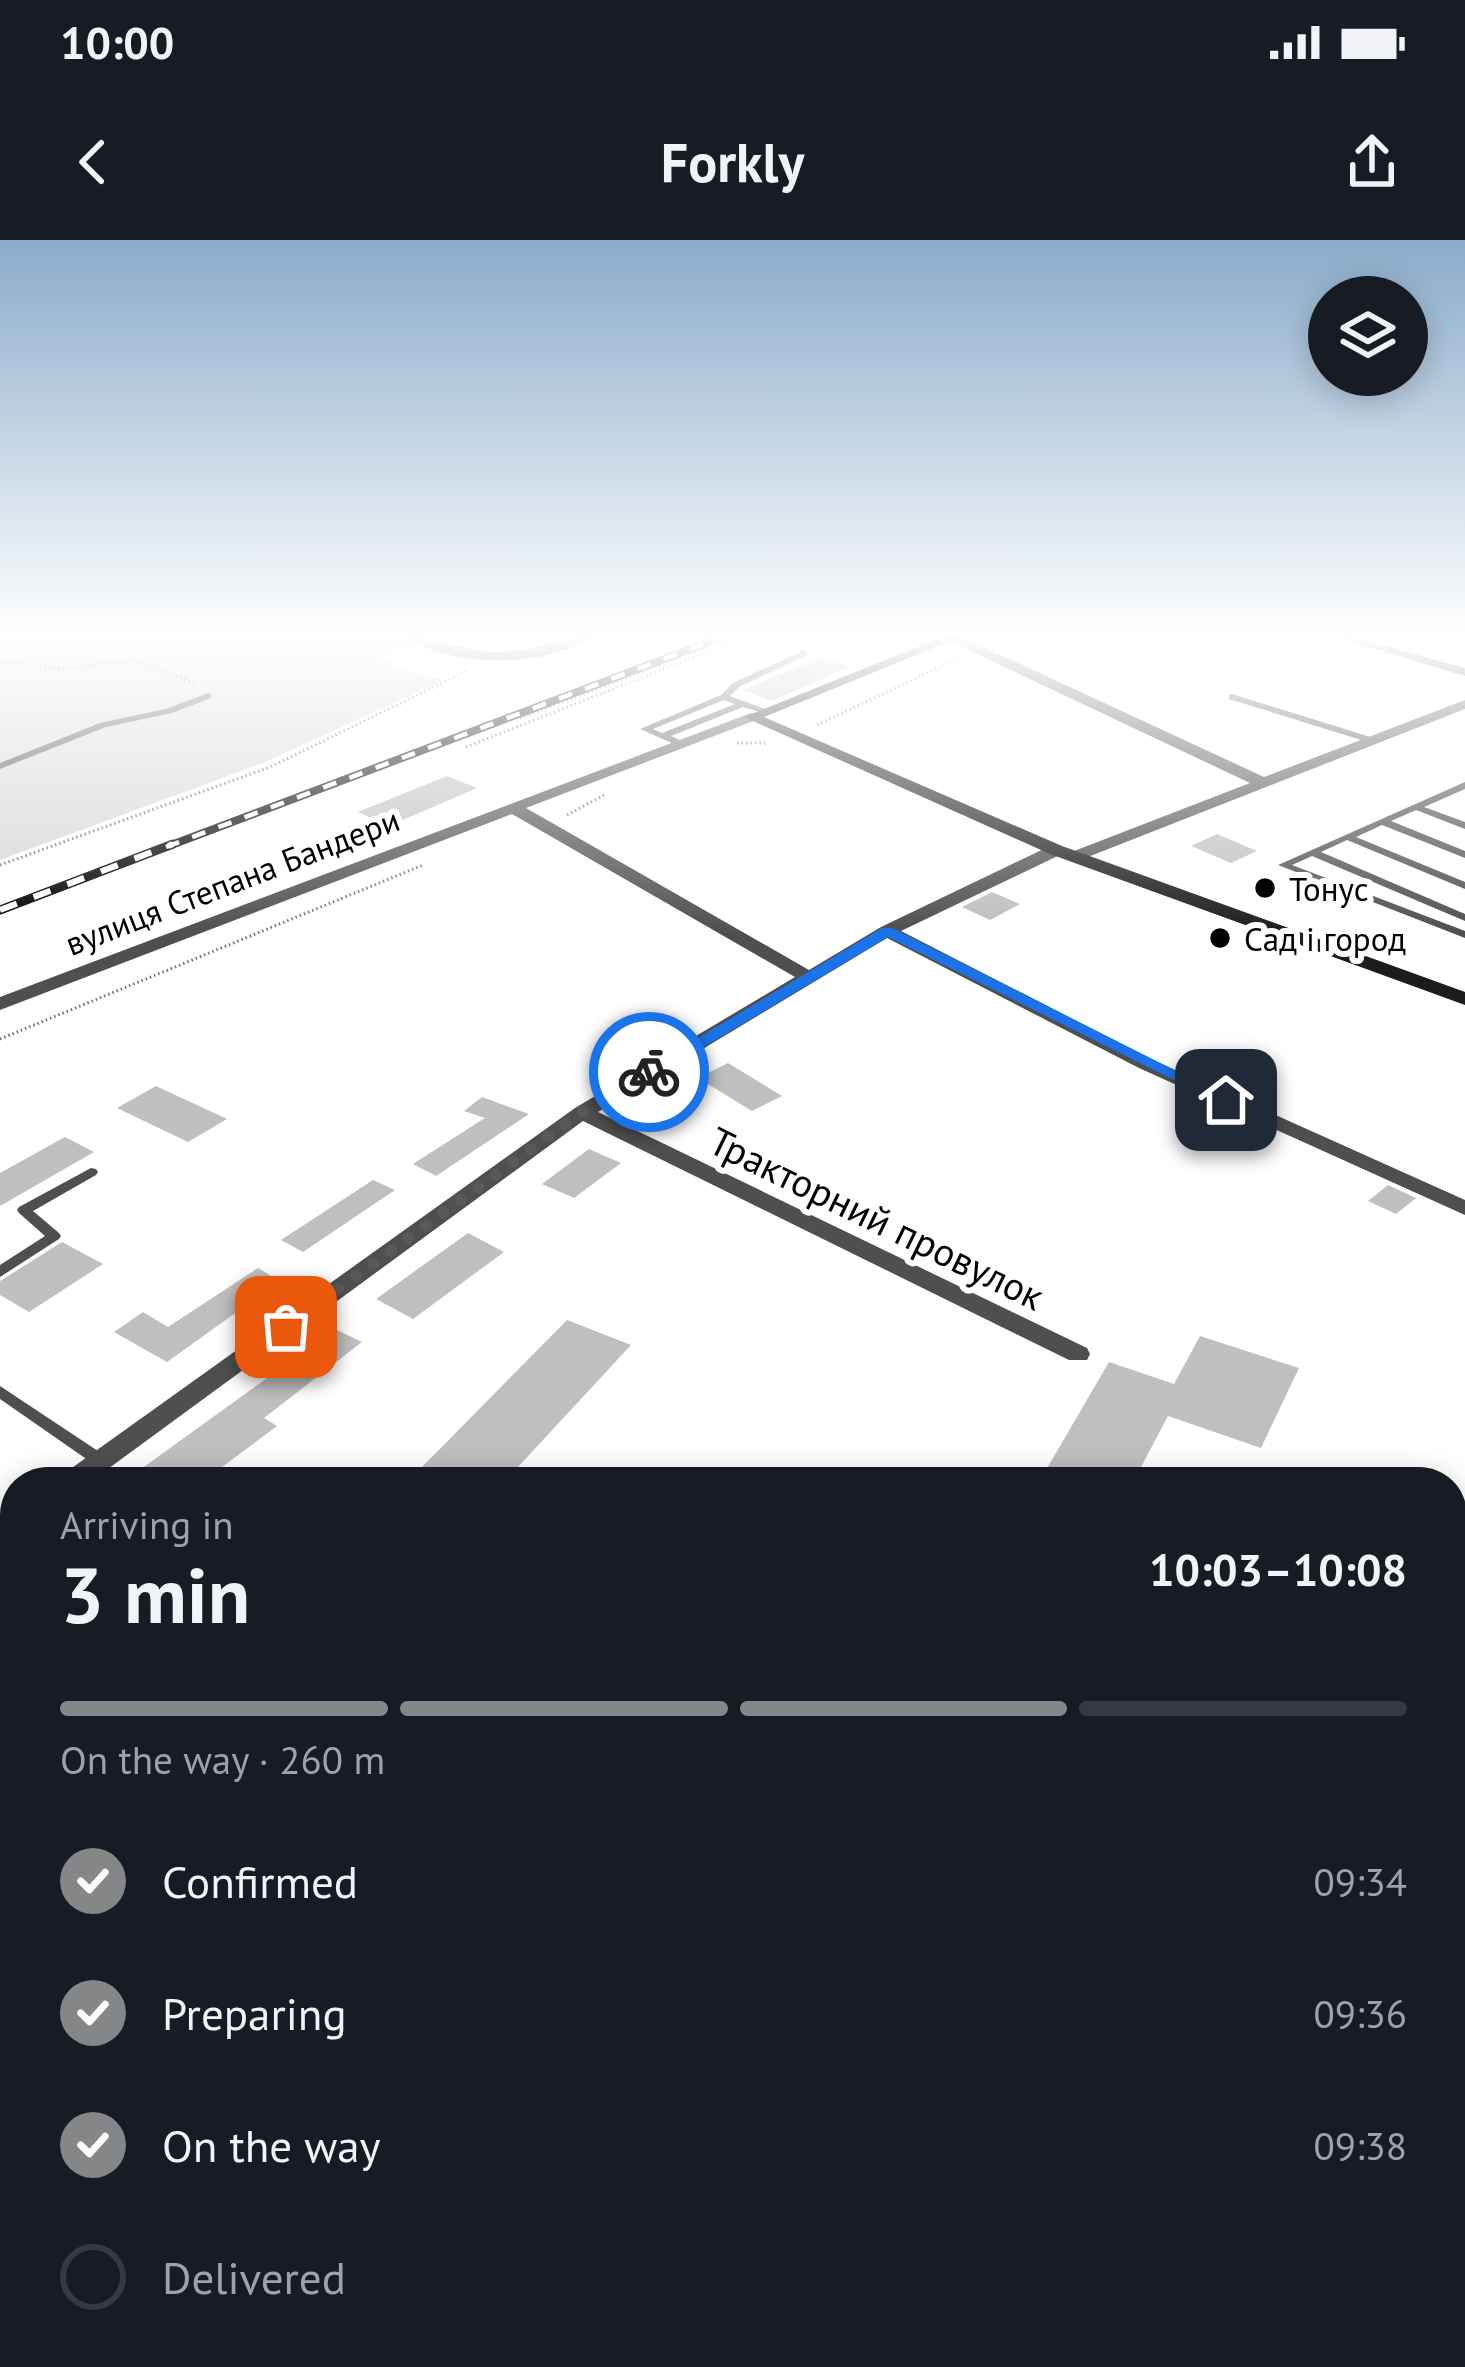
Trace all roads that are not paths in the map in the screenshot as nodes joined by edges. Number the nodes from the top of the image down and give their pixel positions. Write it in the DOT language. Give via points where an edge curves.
graph roads {
  1 [pos="77,735"];
  2 [pos="661,735"];
  3 [pos="685,735"];
  4 [pos="806,735"];
  5 [pos="1163,735"];
  6 [pos="1358,735"];
  7 [pos="1386,735"];
  8 [pos="672,740"];
  9 [pos="1374,740"];
  10 [pos="0,766"];
  11 [pos="1265,784"];
  12 [pos="1465,785"];
  13 [pos="1449,793"];
  14 [pos="1465,799"];
  15 [pos="512,807"];
  16 [pos="1416,807"];
  17 [pos="1383,821"];
  18 [pos="1465,826"];
  19 [pos="1348,837"];
  20 [pos="1312,852"];
  21 [pos="1065,853"];
  22 [pos="1465,855"];
  23 [pos="1465,886"];
  24 [pos="1465,918"];
  25 [pos="887,932"];
  26 [pos="1465,935"];
  27 [pos="808,977"];
  28 [pos="1465,999"];
  29 [pos="0,1004"];
  30 [pos="582,1112"];
  31 [pos="91,1172"];
  32 [pos="1465,1208"];
  33 [pos="0,1271"];
  34 [pos="1078,1354"];
  35 [pos="0,1391"];
  36 [pos="101,1461"];
  37 [pos="92,1467"];
  1 -- 10 [label="lane"];
  2 -- 8 [label="lane"];
  3 -- 8 [label="street, вулиця Степана Бандери"];
  4 -- 21 [label="street"];
  5 -- 11 [label="street"];
  6 -- 9 [label="lane"];
  7 -- 9 [label="street"];
  8 -- 15 [label="street, вулиця Степана Бандери"];
  9 -- 11 [label="street"];
  11 -- 21 [label="street"];
  12 -- 13 [label="lane"];
  13 -- 14 [label="lane"];
  13 -- 16 [label="lane"];
  15 -- 27 [label="street"];
  15 -- 29 [label="street, вулиця Степана Бандери"];
  16 -- 17 [label="lane"];
  16 -- 18 [label="lane"];
  17 -- 19 [label="lane"];
  17 -- 22 [label="lane"];
  19 -- 20 [label="lane"];
  19 -- 23 [label="lane"];
  20 -- 24 [label="lane"];
  20 -- 26 [label="lane" via="1283,865"];
  21 -- 25 [label="street"];
  21 -- 28 [label="street"];
  25 -- 27 [label="street"];
  25 -- 32 [label="street" via="1146,1064"];
  27 -- 30 [label="street"];
  30 -- 34 [label="street, Тракторний провулок"];
  30 -- 36 [label="street"];
  31 -- 33 [label="lane" via="24,1210 54,1236"];
  35 -- 36 [label="lane"];
  36 -- 37 [label="street"];
}
